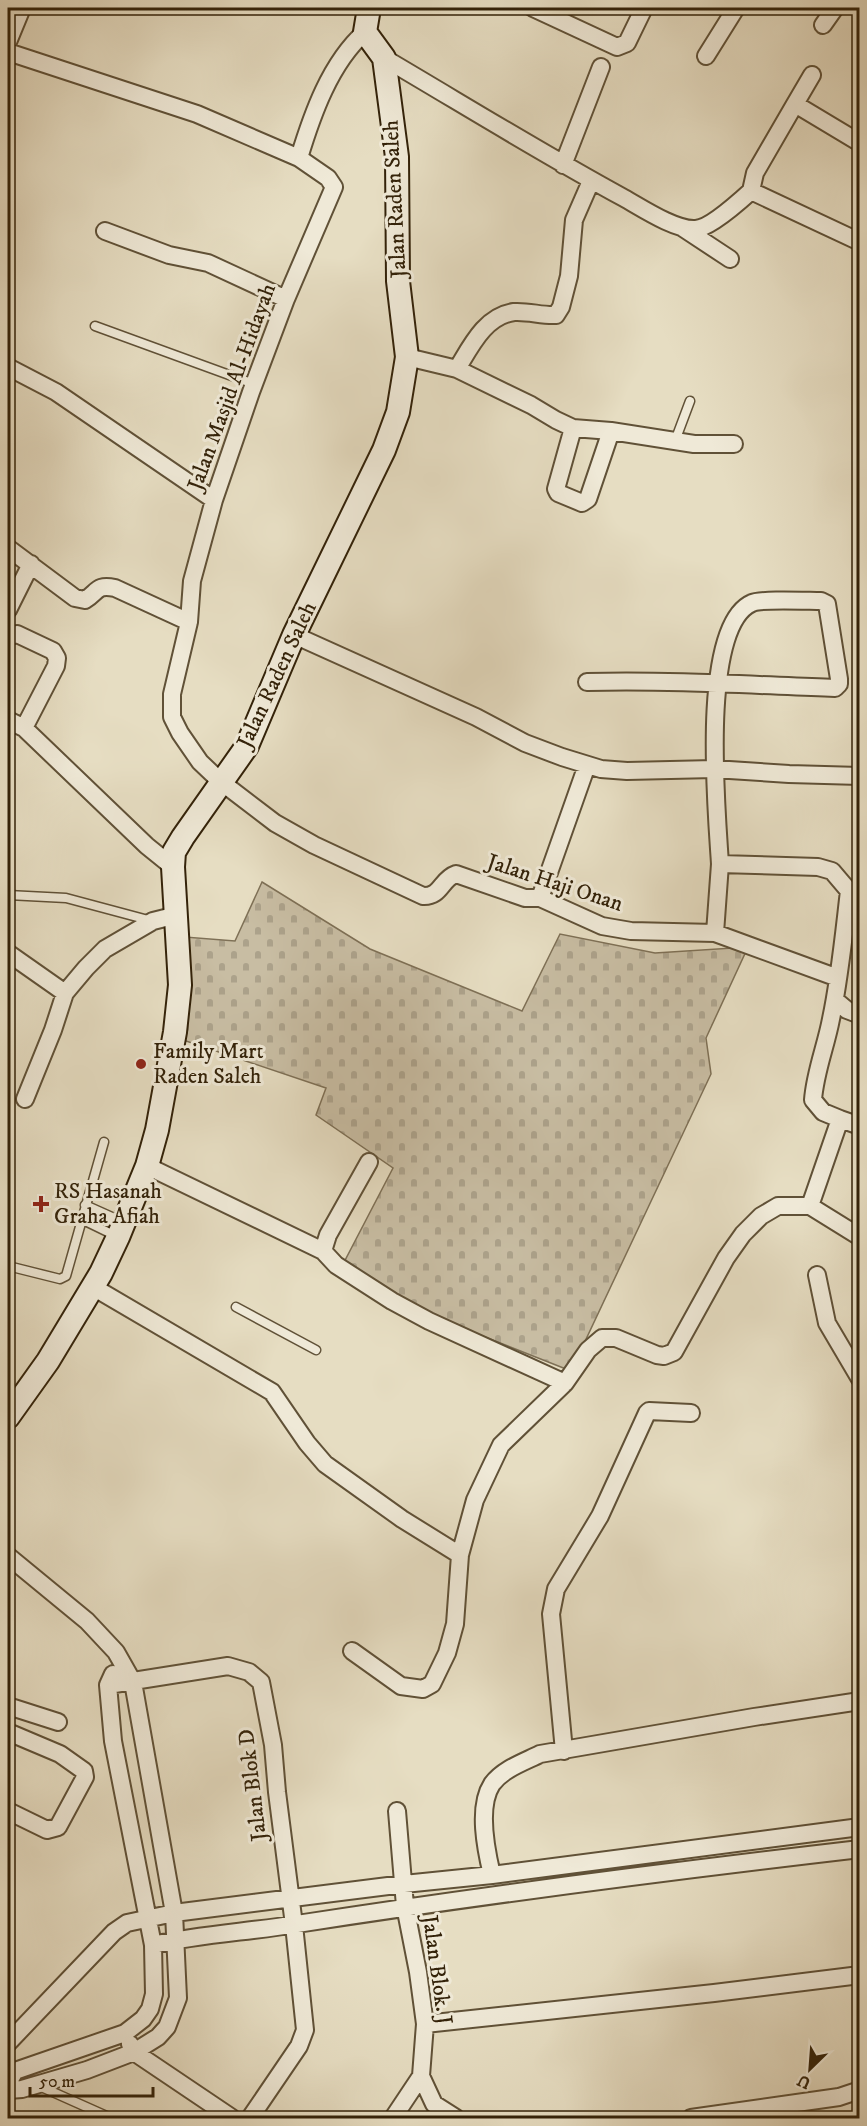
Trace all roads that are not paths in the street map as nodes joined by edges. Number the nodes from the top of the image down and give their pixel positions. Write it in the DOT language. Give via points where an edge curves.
graph roads {
  1 [pos="22,8"];
  2 [pos="369,8"];
  3 [pos="533,8"];
  4 [pos="644,8"];
  5 [pos="736,8"];
  6 [pos="835,8"];
  7 [pos="823,25"];
  8 [pos="365,32"];
  9 [pos="8,42"];
  10 [pos="8,52"];
  11 [pos="706,56"];
  12 [pos="384,58"];
  13 [pos="601,67"];
  14 [pos="812,75"];
  15 [pos="795,104"];
  16 [pos="860,143"];
  17 [pos="298,158"];
  18 [pos="563,165"];
  19 [pos="591,181"];
  20 [pos="751,191"];
  21 [pos="682,227"];
  22 [pos="105,231"];
  23 [pos="860,242"];
  24 [pos="730,259"];
  25 [pos="286,299"];
  26 [pos="95,326"];
  27 [pos="407,357"];
  28 [pos="8,368"];
  29 [pos="457,369"];
  30 [pos="254,384"];
  31 [pos="690,401"];
  32 [pos="573,428"];
  33 [pos="611,431"];
  34 [pos="675,441"];
  35 [pos="734,444"];
  36 [pos="214,500"];
  37 [pos="8,548"];
  38 [pos="31,564"];
  39 [pos="8,610"];
  40 [pos="189,622"];
  41 [pos="294,635"];
  42 [pos="8,638"];
  43 [pos="587,682"];
  44 [pos="718,683"];
  45 [pos="8,720"];
  46 [pos="24,728"];
  47 [pos="587,765"];
  48 [pos="714,769"];
  49 [pos="860,776"];
  50 [pos="220,782"];
  51 [pos="720,864"];
  52 [pos="173,867"];
  53 [pos="854,891"];
  54 [pos="8,895"];
  55 [pos="540,898"];
  56 [pos="177,915"];
  57 [pos="153,921"];
  58 [pos="715,933"];
  59 [pos="8,953"];
  60 [pos="838,978"];
  61 [pos="65,993"];
  62 [pos="835,1000"];
  63 [pos="860,1015"];
  64 [pos="26,1099"];
  65 [pos="840,1119"];
  66 [pos="860,1126"];
  67 [pos="104,1142"];
  68 [pos="369,1162"];
  69 [pos="147,1166"];
  70 [pos="85,1205"];
  71 [pos="810,1206"];
  72 [pos="81,1219"];
  73 [pos="121,1230"];
  74 [pos="860,1237"];
  75 [pos="322,1251"];
  76 [pos="12,1267"];
  77 [pos="817,1275"];
  78 [pos="93,1287"];
  79 [pos="236,1307"];
  80 [pos="315,1350"];
  81 [pos="860,1379"];
  82 [pos="565,1383"];
  83 [pos="692,1413"];
  84 [pos="8,1417"];
  85 [pos="460,1555"];
  86 [pos="8,1556"];
  87 [pos="352,1651"];
  88 [pos="121,1660"];
  89 [pos="134,1682"];
  90 [pos="108,1684"];
  91 [pos="860,1701"];
  92 [pos="8,1706"];
  93 [pos="58,1722"];
  94 [pos="8,1732"];
  95 [pos="564,1751"];
  96 [pos="8,1811"];
  97 [pos="397,1811"];
  98 [pos="860,1827"];
  99 [pos="860,1849"];
  100 [pos="492,1875"];
  101 [pos="404,1884"];
  102 [pos="290,1898"];
  103 [pos="405,1906"];
  104 [pos="174,1913"];
  105 [pos="148,1918"];
  106 [pos="294,1925"];
  107 [pos="176,1940"];
  108 [pos="153,1945"];
  109 [pos="860,1975"];
  110 [pos="425,2024"];
  111 [pos="125,2033"];
  112 [pos="8,2043"];
  113 [pos="134,2052"];
  114 [pos="421,2076"];
  115 [pos="18,2084"];
  116 [pos="860,2090"];
  117 [pos="111,2118"];
  118 [pos="232,2118"];
  119 [pos="250,2118"];
  120 [pos="393,2118"];
  121 [pos="456,2118"];
  122 [pos="691,2118"];
  1 -- 9 [label="street"];
  2 -- 8 [label="street"];
  3 -- 4 [label="street" via="617,47 627,43"];
  5 -- 11 [label="street"];
  6 -- 7 [label="street"];
  8 -- 12 [label="street, Jalan Raden Saleh"];
  8 -- 17 [label="street" via="350,45 314,110"];
  10 -- 17 [label="street" via="197,114"];
  12 -- 18 [label="street"];
  12 -- 27 [label="street, Jalan Raden Saleh" via="397,157 398,281"];
  13 -- 18 [label="street"];
  14 -- 15 [label="street"];
  15 -- 16 [label="street"];
  15 -- 20 [label="street" via="755,173"];
  17 -- 25 [label="street, Jalan Masjid Al-Hidayah" via="328,178 334,187"];
  18 -- 19 [label="street"];
  19 -- 21 [label="street"];
  19 -- 29 [label="street" via="574,219 569,276 556,315 514,312 499,316 486,326"];
  20 -- 21 [label="street" via="697,230"];
  20 -- 23 [label="street"];
  21 -- 24 [label="street"];
  22 -- 25 [label="street" via="169,255 208,263"];
  25 -- 30 [label="street, Jalan Masjid Al-Hidayah"];
  26 -- 30 [label="lane"];
  27 -- 29 [label="street"];
  27 -- 41 [label="street, Jalan Raden Saleh" via="398,412 384,450"];
  28 -- 36 [label="street" via="56,392"];
  29 -- 32 [label="street"];
  30 -- 36 [label="street, Jalan Masjid Al-Hidayah"];
  31 -- 34 [label="lane"];
  32 -- 33 [label="street"];
  32 -- 33 [label="street" via="555,489 582,503 588,499"];
  33 -- 34 [label="street"];
  34 -- 35 [label="street"];
  36 -- 40 [label="street, Jalan Masjid Al-Hidayah" via="192,581"];
  37 -- 38 [label="street"];
  38 -- 39 [label="street"];
  38 -- 40 [label="street" via="75,598 85,600 100,587 115,588"];
  40 -- 50 [label="street, Jalan Masjid Al-Hidayah" via="172,694 172,717 200,762"];
  41 -- 47 [label="street" via="525,743"];
  41 -- 50 [label="street, Jalan Raden Saleh" via="247,746"];
  42 -- 46 [label="street" via="17,634 53,651 57,658"];
  43 -- 44 [label="street"];
  44 -- 44 [label="street" via="837,687 827,604 753,602 739,612 730,625 720,657"];
  44 -- 48 [label="street"];
  45 -- 46 [label="street"];
  46 -- 52 [label="street"];
  47 -- 48 [label="street" via="627,771"];
  47 -- 55 [label="street"];
  48 -- 49 [label="street"];
  48 -- 51 [label="street"];
  50 -- 52 [label="street, Jalan Raden Saleh" via="174,852"];
  50 -- 55 [label="street, Jalan Haji Onan" via="275,823 423,896 438,893 447,879 456,874 525,898"];
  51 -- 53 [label="street" via="818,867 832,871"];
  51 -- 58 [label="street"];
  52 -- 56 [label="street, Jalan Raden Saleh"];
  53 -- 60 [label="street"];
  54 -- 57 [label="lane" via="66,898"];
  55 -- 58 [label="street, Jalan Haji Onan" via="602,926 631,931"];
  56 -- 57 [label="street"];
  56 -- 69 [label="street, Jalan Raden Saleh" via="180,985 175,1032"];
  57 -- 61 [label="street" via="105,949"];
  58 -- 60 [label="street, Jalan Haji Onan"];
  59 -- 61 [label="street"];
  60 -- 62 [label="street"];
  61 -- 64 [label="street"];
  62 -- 63 [label="street"];
  62 -- 65 [label="street" via="813,1100 824,1112"];
  65 -- 66 [label="street"];
  65 -- 71 [label="street"];
  67 -- 70 [label="lane"];
  68 -- 75 [label="street"];
  69 -- 73 [label="street, Jalan Raden Saleh"];
  69 -- 75 [label="street"];
  70 -- 72 [label="lane"];
  70 -- 73 [label="lane"];
  71 -- 74 [label="street"];
  71 -- 82 [label="street" via="778,1206 760,1216 743,1234 726,1257 674,1352 657,1355 616,1338 602,1338 588,1350"];
  72 -- 73 [label="lane"];
  72 -- 76 [label="lane" via="64,1278"];
  73 -- 78 [label="street, Jalan Raden Saleh"];
  75 -- 82 [label="street" via="336,1265 392,1301"];
  77 -- 81 [label="street" via="827,1323"];
  78 -- 84 [label="street, Jalan Raden Saleh"];
  78 -- 85 [label="street" via="273,1392 325,1464"];
  79 -- 80 [label="lane"];
  82 -- 85 [label="street" via="501,1445 475,1500"];
  83 -- 95 [label="street" via="647,1413 600,1516 556,1589 551,1614"];
  85 -- 87 [label="street" via="455,1624 432,1684 423,1689 401,1686"];
  86 -- 88 [label="street" via="87,1621"];
  88 -- 89 [label="street"];
  88 -- 90 [label="street"];
  89 -- 90 [label="street"];
  89 -- 102 [label="street, Jalan Blok D" via="228,1666 249,1672 261,1682 273,1745"];
  89 -- 104 [label="street"];
  90 -- 105 [label="street" via="113,1740"];
  91 -- 95 [label="street"];
  92 -- 93 [label="street"];
  94 -- 96 [label="street" via="60,1754 84,1771 85,1777 58,1827 47,1830"];
  95 -- 100 [label="street" via="540,1754 492,1784 485,1802 485,1846"];
  97 -- 101 [label="street, Jalan Blok. J"];
  98 -- 100 [label="street"];
  99 -- 103 [label="street"];
  100 -- 101 [label="street"];
  101 -- 102 [label="street"];
  101 -- 103 [label="street, Jalan Blok. J"];
  102 -- 104 [label="street"];
  102 -- 106 [label="street, Jalan Blok D"];
  103 -- 106 [label="street"];
  103 -- 110 [label="street, Jalan Blok. J"];
  104 -- 105 [label="street"];
  104 -- 107 [label="street"];
  105 -- 108 [label="street"];
  105 -- 112 [label="street" via="127,1923 114,1932"];
  106 -- 107 [label="street"];
  106 -- 119 [label="street, Jalan Blok D" via="303,2039"];
  107 -- 108 [label="street"];
  107 -- 113 [label="street" via="178,1998 172,2016 158,2037"];
  108 -- 111 [label="street" via="154,1994 150,2009"];
  109 -- 110 [label="street"];
  110 -- 114 [label="street, Jalan Blok. J"];
  111 -- 113 [label="street"];
  111 -- 115 [label="street"];
  113 -- 115 [label="street" via="87,2070"];
  113 -- 118 [label="street"];
  114 -- 120 [label="street"];
  114 -- 121 [label="street" via="434,2103"];
  115 -- 117 [label="lane"];
  116 -- 122 [label="street" via="839,2097"];
}
